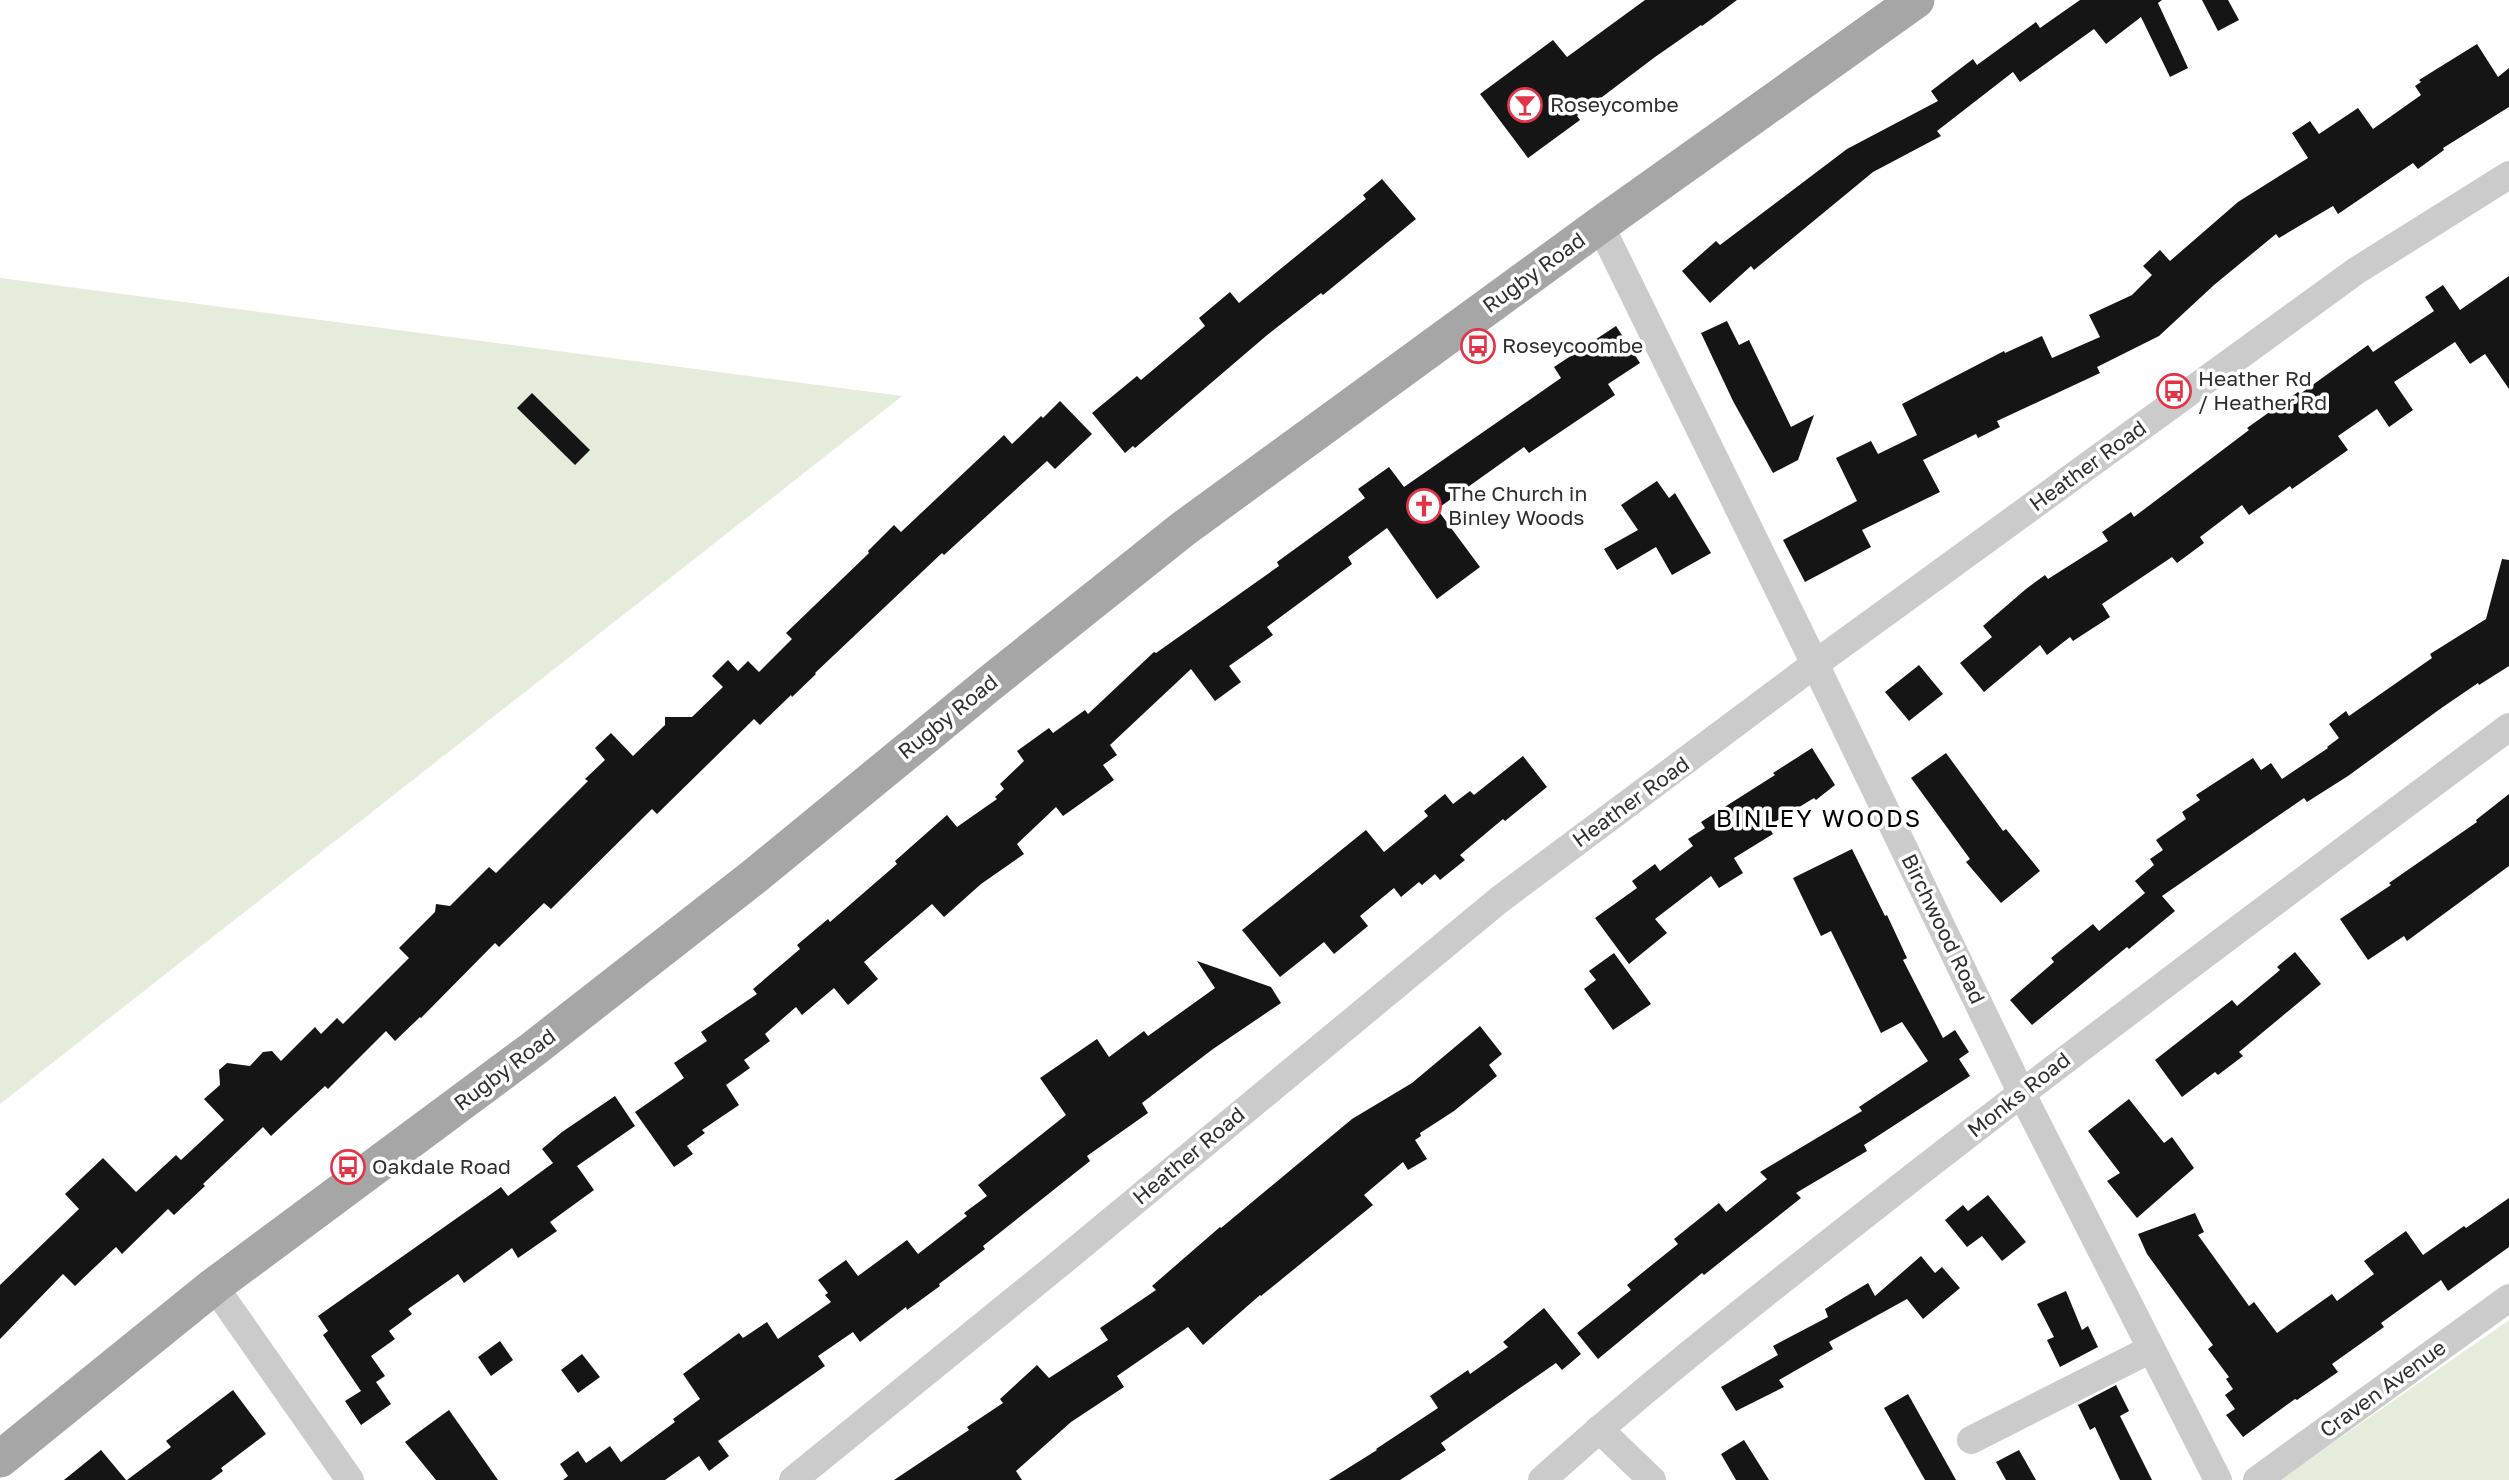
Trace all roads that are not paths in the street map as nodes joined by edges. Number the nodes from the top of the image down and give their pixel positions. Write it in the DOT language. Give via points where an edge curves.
graph roads {
  1 [pos="1916,0"];
  2 [pos="2509,175"];
  3 [pos="1600,225"];
  4 [pos="1815,664"];
  5 [pos="2509,727"];
  6 [pos="2022,1094"];
  7 [pos="214,1286"];
  8 [pos="2509,1298"];
  9 [pos="2151,1349"];
  10 [pos="1599,1429"];
  11 [pos="1971,1440"];
  12 [pos="0,1459"];
  13 [pos="350,1480"];
  14 [pos="793,1480"];
  15 [pos="1542,1480"];
  16 [pos="1652,1480"];
  17 [pos="2218,1480"];
  18 [pos="2257,1480"];
  1 -- 3 [label="main road, Rugby Road"];
  2 -- 4 [label="street, Heather Road" via="2356,271"];
  3 -- 4 [label="street, Birchwood Road"];
  3 -- 7 [label="main road, Rugby Road" via="1183,529 746,883 532,1050"];
  4 -- 6 [label="street, Birchwood Road"];
  4 -- 14 [label="street, Heather Road" via="1499,900"];
  5 -- 6 [label="street, Monks Road"];
  6 -- 9 [label="street, Birchwood Road"];
  6 -- 10 [label="street, Monks Road"];
  7 -- 12 [label="main road, Rugby Road"];
  7 -- 13 [label="street"];
  8 -- 18 [label="street, Craven Avenue"];
  9 -- 11 [label="street"];
  9 -- 17 [label="street, Birchwood Road"];
  10 -- 15 [label="street, Monks Road"];
  10 -- 16 [label="street"];
}
